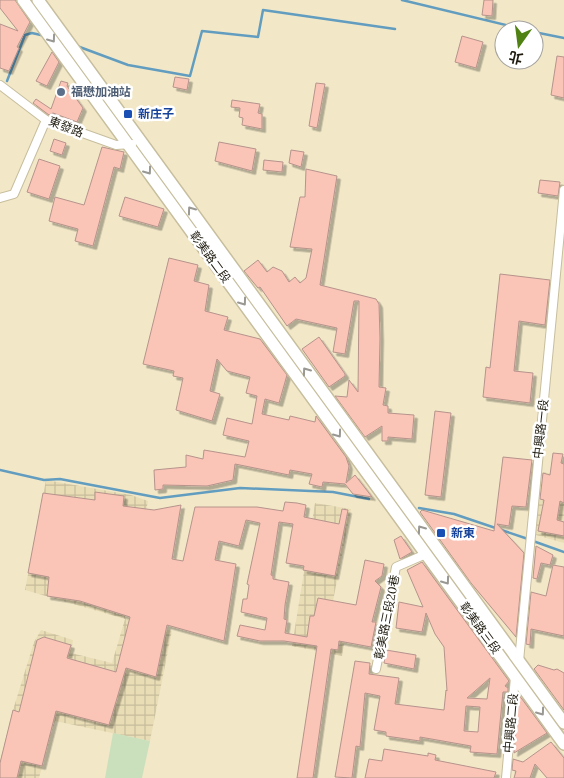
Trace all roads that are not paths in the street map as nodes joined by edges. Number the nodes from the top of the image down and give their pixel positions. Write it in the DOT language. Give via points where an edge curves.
graph roads {
  1 [pos="24,0"];
  2 [pos="38,0"];
  3 [pos="0,85"];
  4 [pos="46,120"];
  5 [pos="134,142"];
  6 [pos="564,190"];
  7 [pos="0,198"];
  8 [pos="402,511"];
  9 [pos="426,554"];
  10 [pos="376,669"];
  11 [pos="517,669"];
  12 [pos="564,723"];
  13 [pos="564,744"];
  14 [pos="506,778"];
  1 -- 5 [label="main road, 彰美路二段, one-way"];
  2 -- 5 [label="main road, 彰美路二段"];
  3 -- 4 [label="street, 東發路"];
  4 -- 5 [label="street, 東發路" via="116,145"];
  4 -- 7 [label="street" via="14,194"];
  5 -- 8 [label="main road, 彰美路二段"];
  6 -- 11 [label="street, 中興路一段"];
  8 -- 9 [label="main road, 彰美路三段"];
  11 -- 8 [label="main road, 彰美路三段, one-way"];
  9 -- 10 [label="street, 彰美路三段20巷" via="396,567"];
  9 -- 11 [label="main road, 彰美路三段, one-way"];
  11 -- 12 [label="main road, 彰美路三段"];
  11 -- 13 [label="main road, 彰美路三段, one-way"];
  11 -- 14 [label="street, 中興路二段"];
}
